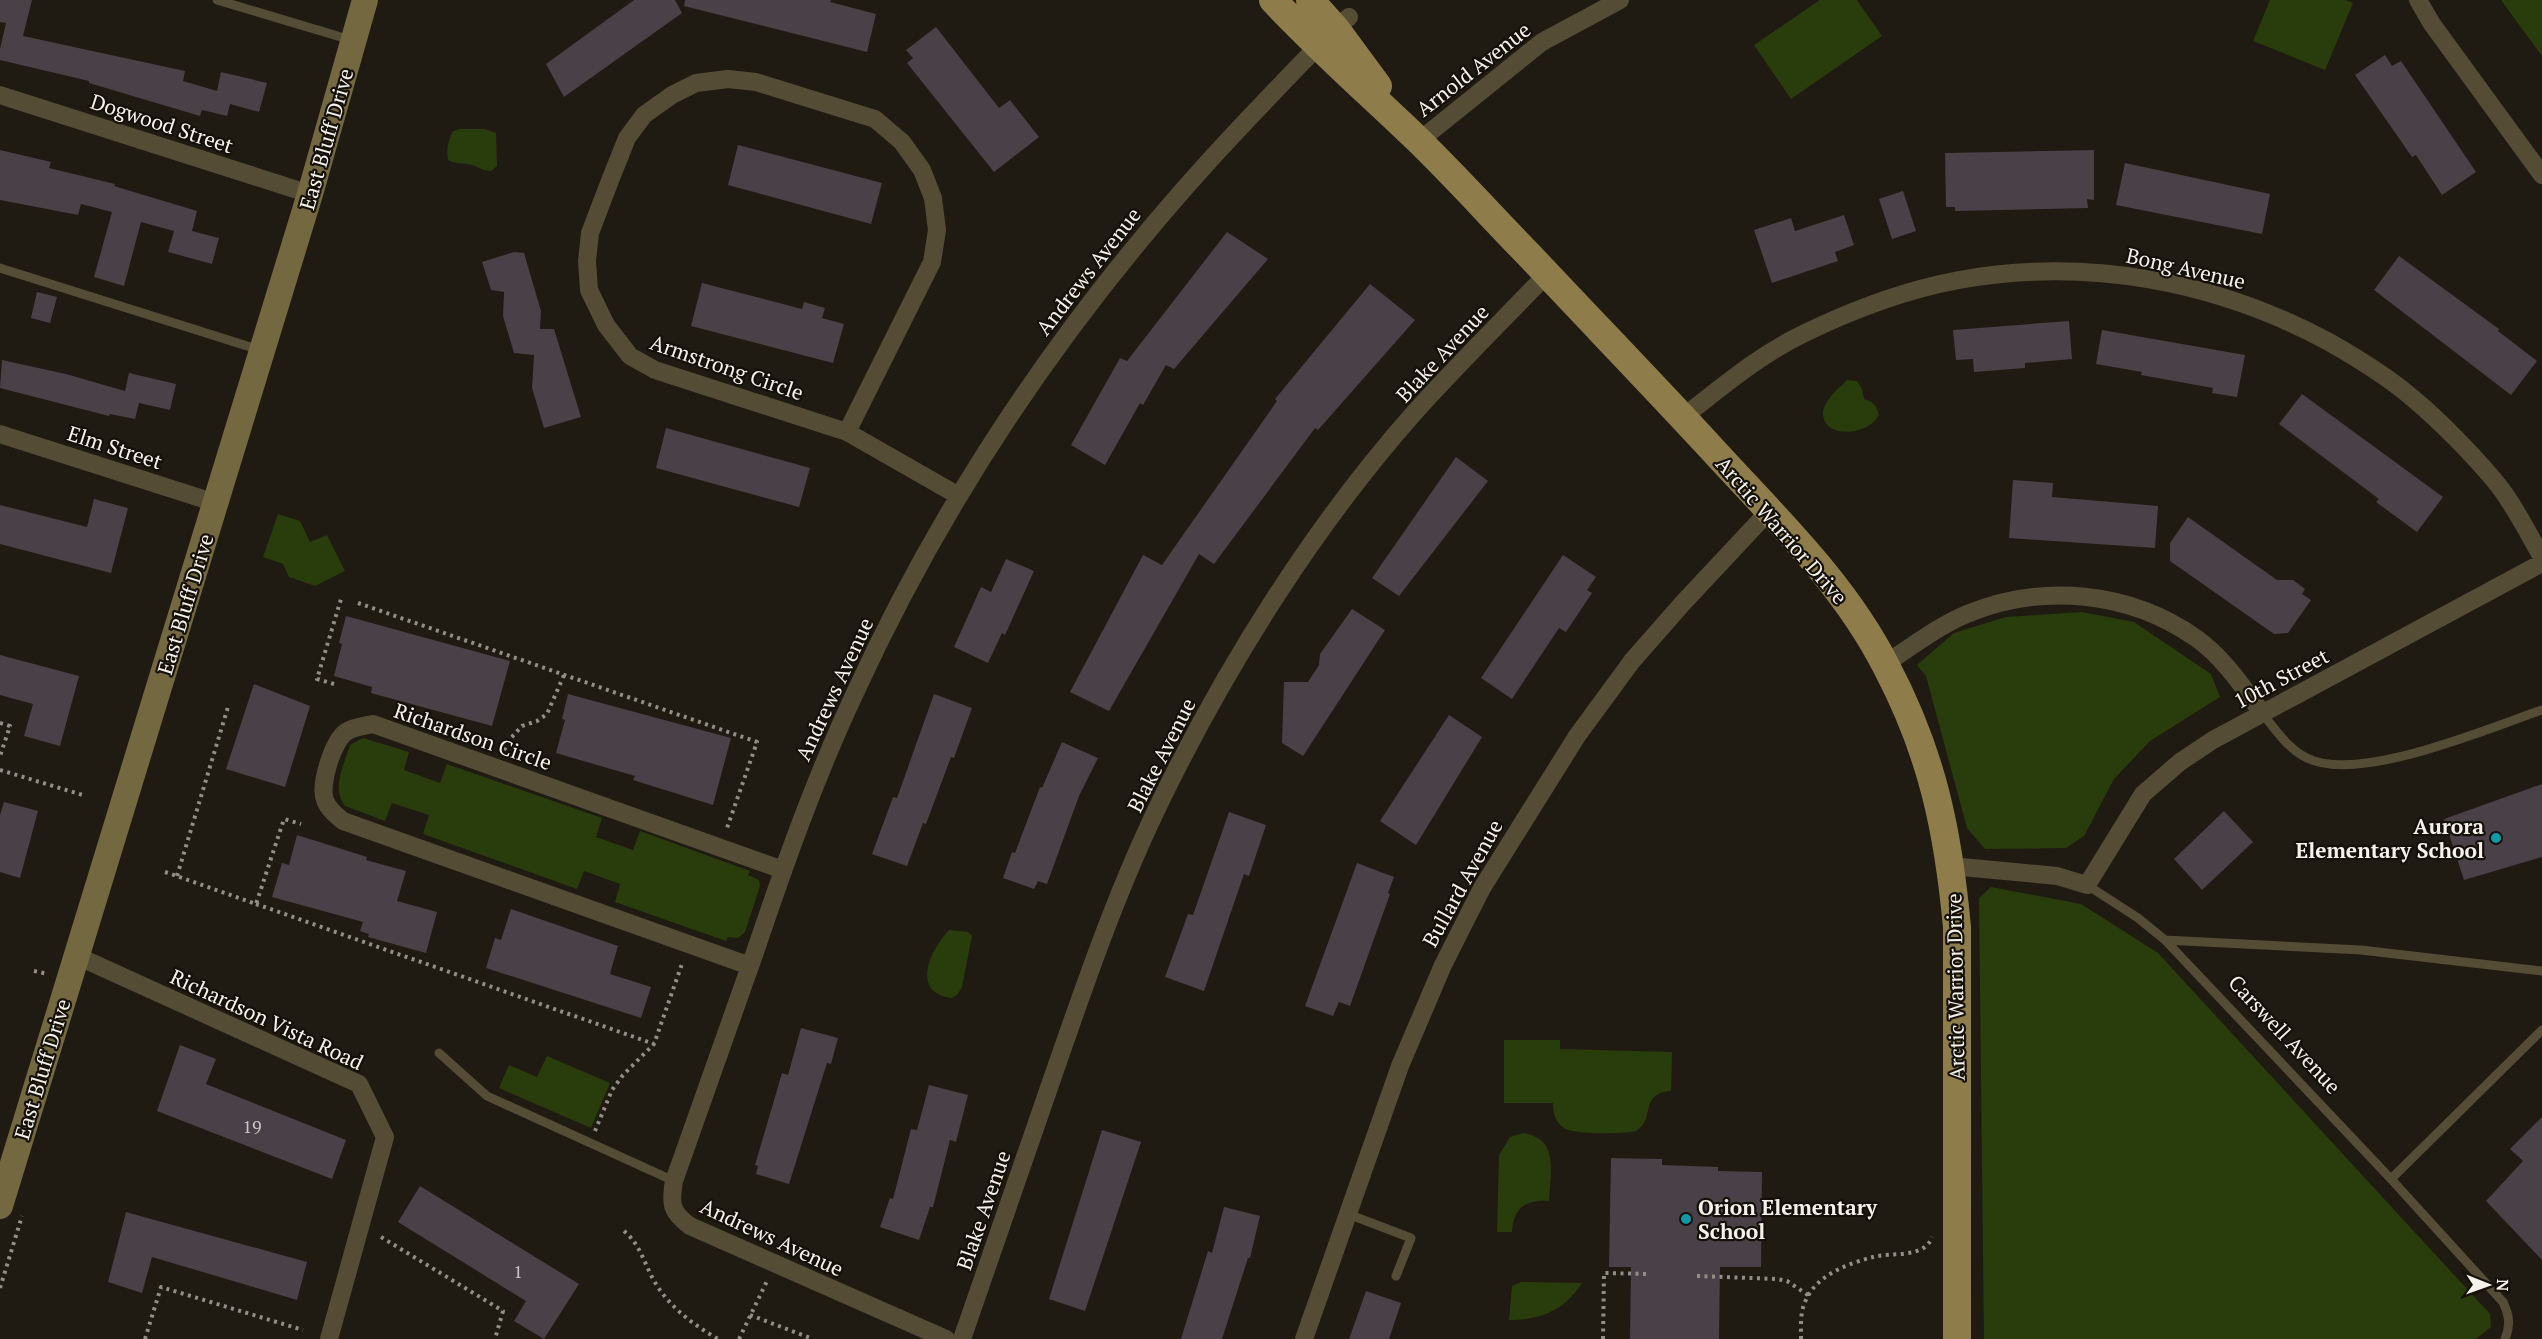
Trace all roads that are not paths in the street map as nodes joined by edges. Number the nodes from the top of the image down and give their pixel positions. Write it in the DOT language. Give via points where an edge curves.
graph roads {
  1 [pos="217,0"];
  2 [pos="365,0"];
  3 [pos="1273,0"];
  4 [pos="1310,0"];
  5 [pos="1620,0"];
  6 [pos="2418,0"];
  7 [pos="1334,31"];
  8 [pos="353,41"];
  9 [pos="0,95"];
  10 [pos="1419,141"];
  11 [pos="2542,175"];
  12 [pos="310,194"];
  13 [pos="0,268"];
  14 [pos="1547,274"];
  15 [pos="262,351"];
  16 [pos="1683,417"];
  17 [pos="847,432"];
  18 [pos="0,434"];
  19 [pos="959,496"];
  20 [pos="216,503"];
  21 [pos="1769,511"];
  22 [pos="2542,557"];
  23 [pos="2542,563"];
  24 [pos="1885,664"];
  25 [pos="2542,710"];
  26 [pos="2262,713"];
  27 [pos="1951,866"];
  28 [pos="783,870"];
  29 [pos="2087,885"];
  30 [pos="2165,940"];
  31 [pos="77,956"];
  32 [pos="750,966"];
  33 [pos="2542,971"];
  34 [pos="2542,1030"];
  35 [pos="439,1053"];
  36 [pos="2391,1179"];
  37 [pos="674,1181"];
  38 [pos="0,1206"];
  39 [pos="1348,1214"];
  40 [pos="1396,1276"];
  41 [pos="329,1339"];
  42 [pos="945,1339"];
  43 [pos="962,1339"];
  44 [pos="1304,1339"];
  45 [pos="1957,1339"];
  46 [pos="2505,1339"];
  1 -- 8 [label="lane"];
  2 -- 8 [label="street, East Bluff Drive"];
  3 -- 7 [label="main road, Arctic Warrior Drive"];
  4 -- 7 [label="main road, Arctic Warrior Drive"];
  5 -- 10 [label="street, Arnold Avenue" via="1542,42"];
  6 -- 11 [label="street"];
  7 -- 10 [label="main road, Arctic Warrior Drive"];
  7 -- 19 [label="street, Andrews Avenue" via="1203,166 1106,282 1047,362"];
  8 -- 12 [label="street, East Bluff Drive"];
  9 -- 12 [label="street, Dogwood Street"];
  10 -- 14 [label="main road, Arctic Warrior Drive"];
  12 -- 15 [label="street, East Bluff Drive"];
  13 -- 15 [label="lane"];
  14 -- 16 [label="main road, Arctic Warrior Drive"];
  14 -- 43 [label="street, Blake Avenue" via="1414,414 1338,508 1275,600 1199,726 1131,864 1099,944"];
  15 -- 20 [label="street, East Bluff Drive"];
  16 -- 21 [label="main road, Arctic Warrior Drive"];
  16 -- 22 [label="street, Bong Avenue" via="1744,370 1800,335 1882,300 1959,280 2048,270 2133,275 2220,295 2293,323 2358,359 2416,401 2495,482"];
  17 -- 17 [label="street, Armstrong Circle" via="655,370 630,356 606,325 589,290 590,233 627,138 644,115 696,83 728,79 756,82 875,119 902,142 922,170 933,198 937,230 932,262"];
  17 -- 19 [label="street, Armstrong Circle"];
  18 -- 20 [label="street, Elm Street"];
  19 -- 28 [label="street, Andrews Avenue" via="921,561 855,692"];
  20 -- 31 [label="street, East Bluff Drive"];
  21 -- 24 [label="main road, Arctic Warrior Drive" via="1832,584"];
  21 -- 39 [label="street, Bullard Avenue" via="1632,661 1577,736 1500,858 1443,965 1400,1066"];
  23 -- 26 [label="street, 10th Street"];
  24 -- 26 [label="street" via="1965,615 1996,603 2031,595 2099,598 2133,606 2197,638 2221,660"];
  24 -- 27 [label="main road, Arctic Warrior Drive" via="1928,763"];
  25 -- 26 [label="lane" via="2417,752 2352,766 2307,758 2286,743"];
  26 -- 29 [label="street, 10th Street" via="2188,756 2143,794"];
  27 -- 29 [label="street, Carswell Avenue" via="2057,876"];
  27 -- 45 [label="main road, Arctic Warrior Drive" via="1957,927"];
  28 -- 32 [label="street, Andrews Avenue"];
  28 -- 32 [label="street, Richardson Circle" via="373,724 347,731 337,741 322,787 325,801 343,821"];
  29 -- 30 [label="lane, Carswell Avenue"];
  30 -- 33 [label="lane" via="2361,951"];
  30 -- 36 [label="lane, Carswell Avenue"];
  31 -- 38 [label="street, East Bluff Drive"];
  31 -- 41 [label="street, Richardson Vista Road" via="359,1084 385,1137"];
  32 -- 37 [label="street, Andrews Avenue"];
  34 -- 36 [label="lane"];
  35 -- 37 [label="lane" via="487,1096"];
  36 -- 46 [label="lane, Carswell Avenue" via="2503,1302 2509,1329"];
  37 -- 42 [label="street, Andrews Avenue" via="671,1199 676,1216 690,1227"];
  39 -- 40 [label="lane" via="1411,1238"];
  39 -- 44 [label="street, Bullard Avenue"];
}
